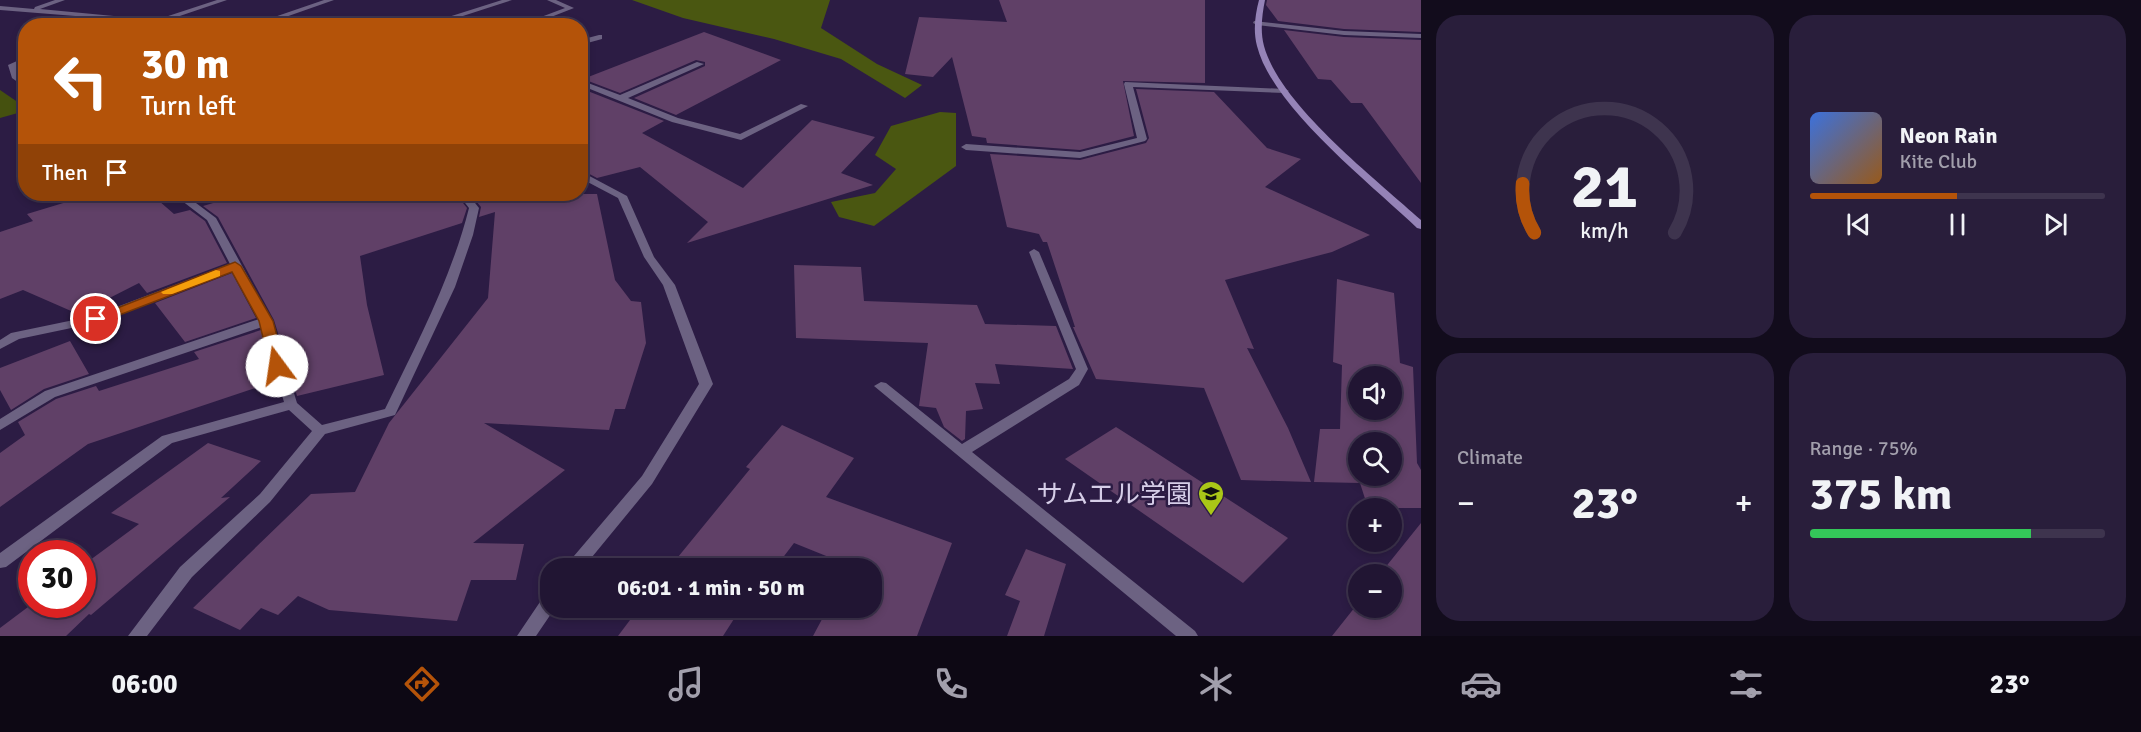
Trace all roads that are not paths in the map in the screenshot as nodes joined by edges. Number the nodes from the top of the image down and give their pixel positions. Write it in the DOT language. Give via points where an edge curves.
graph roads {
  1 [pos="62,0"];
  2 [pos="224,0"];
  3 [pos="331,0"];
  4 [pos="509,0"];
  5 [pos="550,0"];
  6 [pos="1262,0"];
  7 [pos="0,8"];
  8 [pos="28,10"];
  9 [pos="126,18"];
  10 [pos="167,18"];
  11 [pos="276,18"];
  12 [pos="449,18"];
  13 [pos="543,18"];
  14 [pos="1257,23"];
  15 [pos="1421,36"];
  16 [pos="599,37"];
  17 [pos="588,40"];
  18 [pos="18,62"];
  19 [pos="700,64"];
  20 [pos="0,65"];
  21 [pos="12,65"];
  22 [pos="18,79"];
  23 [pos="588,85"];
  24 [pos="1285,91"];
  25 [pos="621,98"];
  26 [pos="804,106"];
  27 [pos="966,147"];
  28 [pos="588,178"];
  29 [pos="188,201"];
  30 [pos="468,201"];
  31 [pos="1406,211"];
  32 [pos="1421,218"];
  33 [pos="1421,226"];
  34 [pos="1034,252"];
  35 [pos="235,266"];
  36 [pos="266,321"];
  37 [pos="0,331"];
  38 [pos="15,336"];
  39 [pos="0,345"];
  40 [pos="881,386"];
  41 [pos="291,405"];
  42 [pos="0,425"];
  43 [pos="320,430"];
  44 [pos="962,451"];
  45 [pos="582,558"];
  46 [pos="0,562"];
  47 [pos="540,616"];
  48 [pos="137,636"];
  49 [pos="526,636"];
  50 [pos="1190,636"];
  1 -- 8 [label="street"];
  2 -- 10 [label="street"];
  3 -- 11 [label="street"];
  4 -- 12 [label="street"];
  5 -- 13 [label="street" via="571,8"];
  6 -- 14 [label="main road"];
  7 -- 8 [label="street"];
  8 -- 9 [label="street"];
  14 -- 15 [label="street" via="1344,33"];
  14 -- 24 [label="main road" via="1263,54"];
  16 -- 17 [label="street"];
  18 -- 21 [label="street"];
  19 -- 25 [label="street"];
  20 -- 21 [label="street"];
  21 -- 22 [label="street"];
  23 -- 25 [label="street"];
  24 -- 27 [label="street" via="1128,84 1142,139 1080,156"];
  24 -- 31 [label="main road" via="1324,135"];
  25 -- 26 [label="street" via="675,120 741,137"];
  28 -- 45 [label="street" via="622,196 649,257 669,285 706,384 647,480"];
  29 -- 35 [label="street" via="211,218"];
  30 -- 43 [label="street" via="474,208 468,239 390,412"];
  31 -- 32 [label="main road"];
  31 -- 33 [label="main road"];
  34 -- 44 [label="street" via="1082,369 1074,382"];
  35 -- 36 [label="street"];
  35 -- 38 [label="street" via="96,319"];
  36 -- 41 [label="street"];
  36 -- 42 [label="street" via="50,394"];
  37 -- 38 [label="street"];
  38 -- 39 [label="street"];
  40 -- 44 [label="street"];
  41 -- 43 [label="street"];
  41 -- 46 [label="street" via="167,439"];
  43 -- 48 [label="street" via="264,498 186,572"];
  44 -- 50 [label="street"];
  47 -- 49 [label="street"];
}
